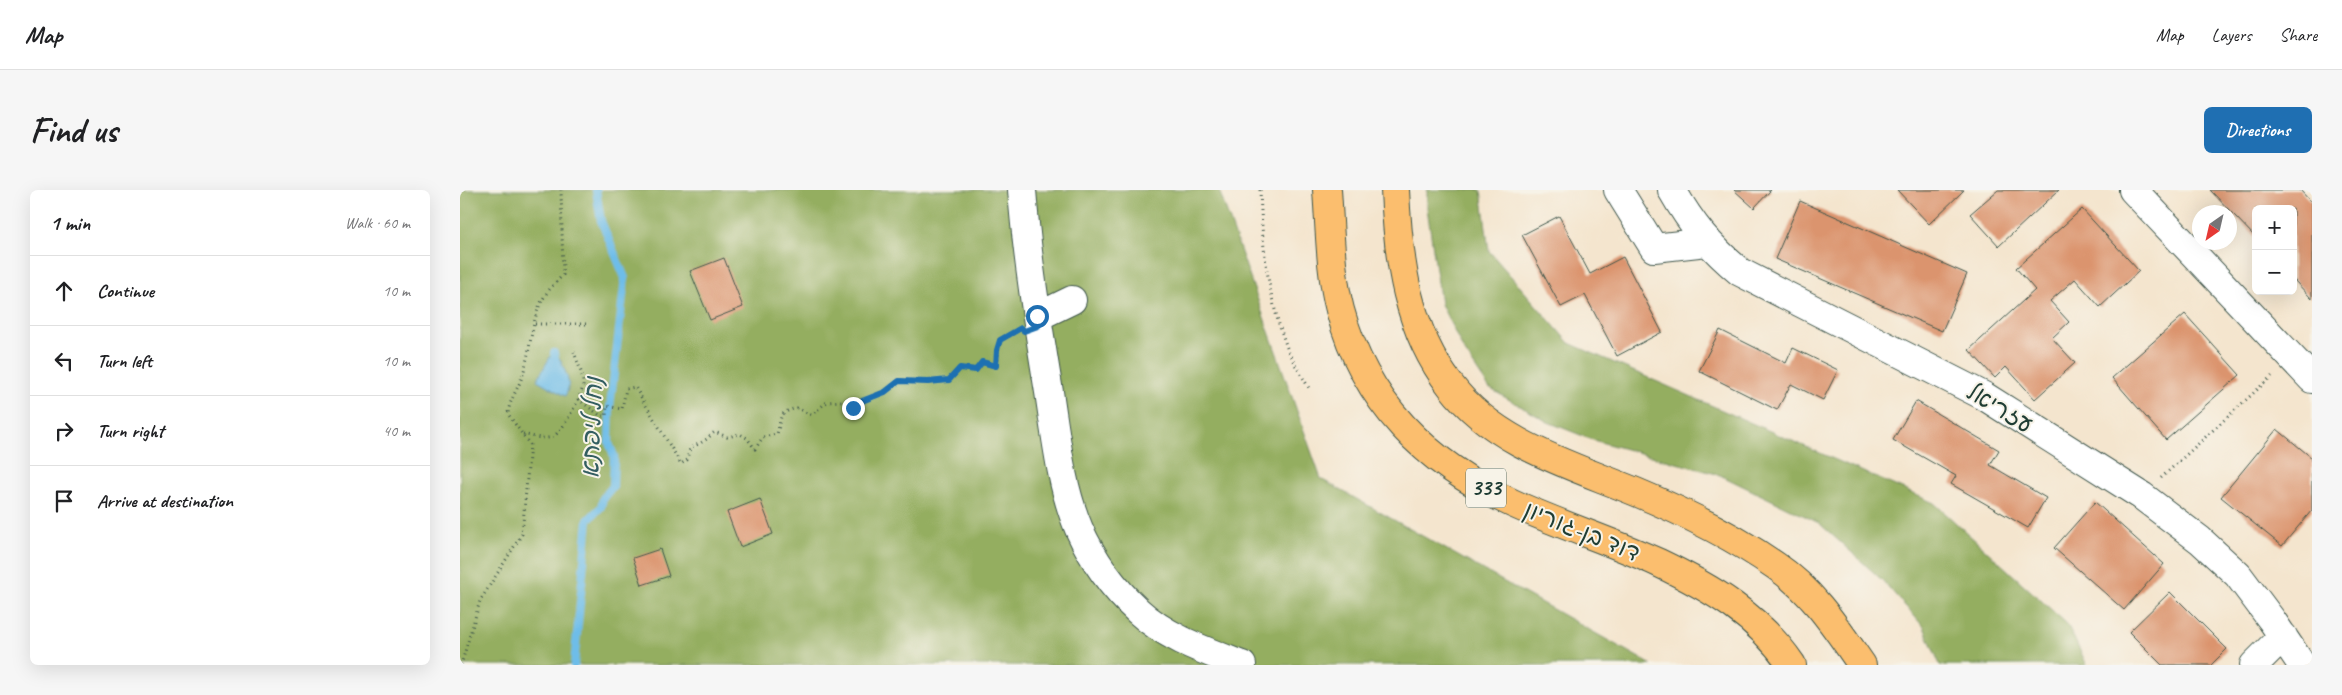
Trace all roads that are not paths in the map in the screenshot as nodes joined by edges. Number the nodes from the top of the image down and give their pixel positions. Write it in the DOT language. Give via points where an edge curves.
graph roads {
  1 [pos="1022,190"];
  2 [pos="1327,190"];
  3 [pos="1395,190"];
  4 [pos="1618,190"];
  5 [pos="1672,190"];
  6 [pos="2139,192"];
  7 [pos="1707,242"];
  8 [pos="1072,300"];
  9 [pos="1038,322"];
  10 [pos="2312,379"];
  11 [pos="2283,636"];
  12 [pos="1242,665"];
  13 [pos="1792,665"];
  14 [pos="1862,665"];
  15 [pos="2254,665"];
  16 [pos="2302,665"];
  1 -- 9 [label="street"];
  2 -- 13 [label="main road, דוד בן-גוריון / 333" via="1340,309 1360,367 1387,410 1426,449 1460,474 1503,498 1645,556 1698,582 1741,610 1777,643"];
  3 -- 14 [label="main road, 333" via="1397,245 1407,294 1423,339 1451,386 1465,401 1511,438 1710,527 1777,567 1826,612"];
  4 -- 7 [label="street" via="1654,248"];
  5 -- 7 [label="street, עזריאל"];
  6 -- 10 [label="street"];
  7 -- 11 [label="street, עזריאל" via="1740,272 1984,396 2142,496 2200,540 2238,576"];
  8 -- 9 [label="street"];
  9 -- 12 [label="street" via="1068,491 1079,528 1094,559 1118,591 1166,632"];
  11 -- 15 [label="street"];
  11 -- 16 [label="street, עזריאל"];
}
